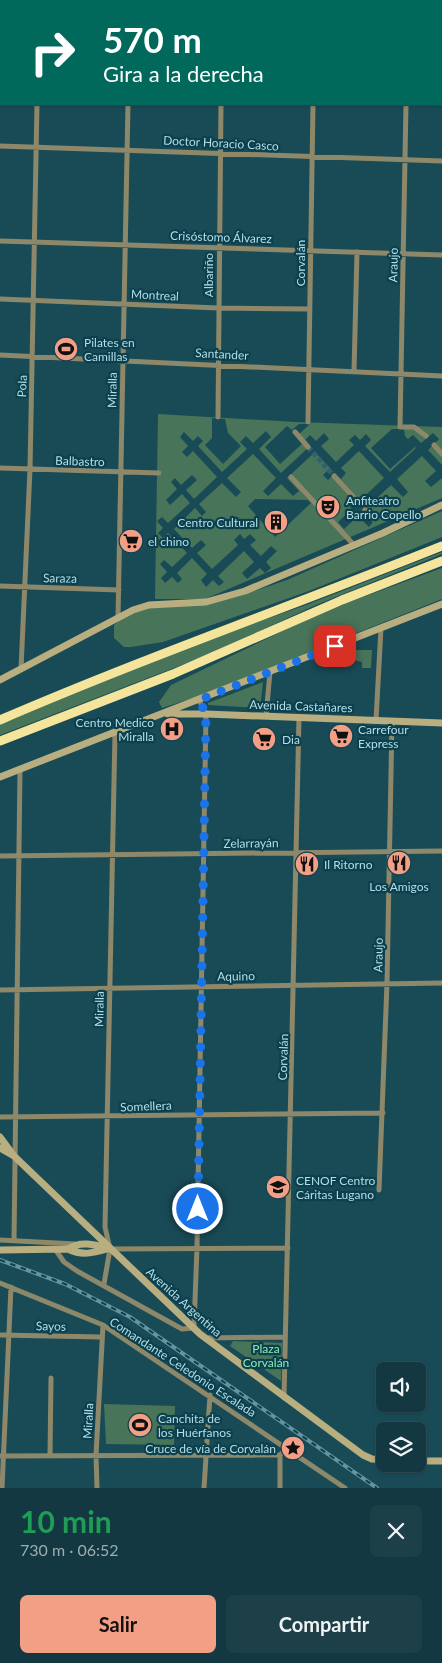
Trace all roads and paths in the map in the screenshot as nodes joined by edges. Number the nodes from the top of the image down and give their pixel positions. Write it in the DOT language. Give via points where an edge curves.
graph roads {
  1 [pos="37,105"];
  2 [pos="128,105"];
  3 [pos="221,105"];
  4 [pos="313,105"];
  5 [pos="406,105"];
  6 [pos="0,146"];
  7 [pos="36,147"];
  8 [pos="126,149"];
  9 [pos="221,154"];
  10 [pos="312,158"];
  11 [pos="405,160"];
  12 [pos="442,162"];
  13 [pos="0,241"];
  14 [pos="33,242"];
  15 [pos="125,243"];
  16 [pos="218,248"];
  17 [pos="310,250"];
  18 [pos="357,252"];
  19 [pos="403,253"];
  20 [pos="442,255"];
  21 [pos="0,299"];
  22 [pos="34,300"];
  23 [pos="125,304"];
  24 [pos="218,308"];
  25 [pos="310,309"];
  26 [pos="0,355"];
  27 [pos="33,357"];
  28 [pos="123,359"];
  29 [pos="218,364"];
  30 [pos="309,369"];
  31 [pos="354,371"];
  32 [pos="402,374"];
  33 [pos="442,376"];
  34 [pos="218,417"];
  35 [pos="308,422"];
  36 [pos="295,432"];
  37 [pos="426,436"];
  38 [pos="434,445"];
  39 [pos="308,447"];
  40 [pos="442,454"];
  41 [pos="0,468"];
  42 [pos="30,469"];
  43 [pos="121,473"];
  44 [pos="159,473"];
  45 [pos="334,476"];
  46 [pos="291,477"];
  47 [pos="358,502"];
  48 [pos="442,505"];
  49 [pos="365,510"];
  50 [pos="373,518"];
  51 [pos="354,546"];
  52 [pos="442,546"];
  53 [pos="442,561"];
  54 [pos="0,586"];
  55 [pos="25,588"];
  56 [pos="119,590"];
  57 [pos="442,604"];
  58 [pos="118,618"];
  59 [pos="382,628"];
  60 [pos="22,669"];
  61 [pos="270,672"];
  62 [pos="0,680"];
  63 [pos="199,700"];
  64 [pos="206,714"];
  65 [pos="160,715"];
  66 [pos="266,716"];
  67 [pos="299,717"];
  68 [pos="0,720"];
  69 [pos="376,720"];
  70 [pos="392,721"];
  71 [pos="442,723"];
  72 [pos="115,732"];
  73 [pos="0,741"];
  74 [pos="20,769"];
  75 [pos="0,777"];
  76 [pos="390,851"];
  77 [pos="442,851"];
  78 [pos="296,853"];
  79 [pos="204,854"];
  80 [pos="112,855"];
  81 [pos="0,856"];
  82 [pos="20,856"];
  83 [pos="442,982"];
  84 [pos="387,983"];
  85 [pos="295,985"];
  86 [pos="201,986"];
  87 [pos="109,987"];
  88 [pos="0,990"];
  89 [pos="17,990"];
  90 [pos="291,1112"];
  91 [pos="383,1113"];
  92 [pos="198,1114"];
  93 [pos="0,1117"];
  94 [pos="16,1117"];
  95 [pos="107,1117"];
  96 [pos="0,1137"];
  97 [pos="0,1148"];
  98 [pos="14,1156"];
  99 [pos="379,1190"];
  100 [pos="0,1240"];
  101 [pos="14,1241"];
  102 [pos="71,1246"];
  103 [pos="197,1248"];
  104 [pos="288,1248"];
  105 [pos="51,1249"];
  106 [pos="110,1249"];
  107 [pos="0,1250"];
  108 [pos="0,1283"];
  109 [pos="104,1284"];
  110 [pos="11,1287"];
  111 [pos="103,1325"];
  112 [pos="194,1328"];
  113 [pos="0,1335"];
  114 [pos="9,1336"];
  115 [pos="101,1337"];
  116 [pos="205,1338"];
  117 [pos="285,1338"];
  118 [pos="51,1378"];
  119 [pos="0,1393"];
  120 [pos="7,1393"];
  121 [pos="210,1395"];
  122 [pos="284,1398"];
  123 [pos="288,1448"];
  124 [pos="50,1455"];
  125 [pos="96,1455"];
  126 [pos="280,1455"];
  127 [pos="2,1456"];
  128 [pos="207,1456"];
  129 [pos="376,1458"];
  130 [pos="426,1461"];
  131 [pos="442,1461"];
  132 [pos="2,1488"];
  133 [pos="97,1488"];
  134 [pos="204,1488"];
  135 [pos="280,1488"];
  136 [pos="345,1488"];
  1 -- 7 [label="street, Pola"];
  2 -- 8 [label="street, Miralla"];
  3 -- 9 [label="street, Albariño"];
  4 -- 10 [label="street, Corvalán"];
  5 -- 11 [label="street, Araujo"];
  6 -- 7 [label="street, Doctor Horacio Casco"];
  7 -- 8 [label="street, Doctor Horacio Casco"];
  7 -- 14 [label="street, Pola"];
  8 -- 9 [label="street, Doctor Horacio Casco"];
  8 -- 15 [label="street, Miralla"];
  9 -- 10 [label="street, Doctor Horacio Casco"];
  9 -- 16 [label="street, Albariño"];
  10 -- 11 [label="street, Doctor Horacio Casco"];
  10 -- 17 [label="street, Corvalán"];
  11 -- 12 [label="street, Doctor Horacio Casco"];
  11 -- 19 [label="street, Araujo"];
  13 -- 14 [label="street, Crisóstomo Álvarez"];
  14 -- 15 [label="street, Crisóstomo Álvarez"];
  14 -- 22 [label="street, Pola"];
  15 -- 16 [label="street, Crisóstomo Álvarez"];
  15 -- 23 [label="street, Miralla"];
  16 -- 17 [label="street, Crisóstomo Álvarez"];
  16 -- 24 [label="street, Albariño"];
  17 -- 18 [label="street, Crisóstomo Álvarez"];
  17 -- 25 [label="street, Corvalán"];
  18 -- 19 [label="street, Crisóstomo Álvarez"];
  18 -- 31 [label="street"];
  19 -- 20 [label="street, Crisóstomo Álvarez"];
  19 -- 32 [label="street, Araujo"];
  21 -- 22 [label="street, Montreal"];
  22 -- 23 [label="street, Montreal"];
  22 -- 27 [label="street, Pola"];
  23 -- 24 [label="street, Montreal"];
  23 -- 28 [label="street, Miralla"];
  24 -- 25 [label="street, Montreal"];
  24 -- 29 [label="street, Albariño"];
  25 -- 30 [label="street, Corvalán"];
  26 -- 27 [label="street, Santander"];
  27 -- 28 [label="street, Santander"];
  27 -- 42 [label="street, Pola"];
  28 -- 29 [label="street, Santander"];
  28 -- 43 [label="street, Miralla"];
  29 -- 30 [label="street, Santander"];
  29 -- 34 [label="street, Albariño"];
  30 -- 31 [label="street, Santander"];
  30 -- 35 [label="street, Corvalán"];
  31 -- 32 [label="street, Santander"];
  32 -- 33 [label="street, Santander"];
  32 -- 37 [label="street, Araujo" via="400,427 414,428"];
  36 -- 39 [label="street"];
  38 -- 40 [label="street"];
  41 -- 42 [label="street, Balbastro"];
  42 -- 43 [label="street, Balbastro"];
  42 -- 55 [label="street, Pola"];
  43 -- 44 [label="street, Balbastro"];
  43 -- 56 [label="street, Miralla"];
  45 -- 47 [label="street"];
  46 -- 51 [label="street"];
  48 -- 51 [label="street"];
  49 -- 50 [label="street"];
  51 -- 58 [label="street" via="245,591 206,602 149,605"];
  52 -- 68 [label="highway" via="175,647"];
  53 -- 73 [label="highway" via="342,600 178,672"];
  54 -- 55 [label="street, Saraza"];
  55 -- 56 [label="street, Saraza"];
  55 -- 60 [label="street, Pola"];
  56 -- 58 [label="street, Miralla"];
  57 -- 59 [label="street"];
  58 -- 60 [label="street"];
  59 -- 61 [label="street"];
  59 -- 69 [label="street"];
  60 -- 62 [label="street"];
  61 -- 63 [label="street"];
  61 -- 66 [label="street"];
  63 -- 64 [label="street"];
  63 -- 65 [label="street"];
  64 -- 65 [label="street, Avenida Castañares"];
  64 -- 66 [label="street, Avenida Castañares"];
  64 -- 79 [label="street"];
  65 -- 72 [label="street"];
  66 -- 67 [label="street, Avenida Castañares"];
  67 -- 69 [label="street, Avenida Castañares"];
  67 -- 78 [label="street, Corvalán"];
  69 -- 70 [label="street, Avenida Castañares"];
  70 -- 71 [label="street, Avenida Castañares"];
  70 -- 76 [label="street, Araujo"];
  72 -- 74 [label="street"];
  72 -- 80 [label="street, Miralla"];
  74 -- 75 [label="street"];
  74 -- 82 [label="street"];
  76 -- 77 [label="street, Zelarrayán"];
  76 -- 78 [label="street, Zelarrayán"];
  76 -- 84 [label="street, Araujo"];
  78 -- 79 [label="street, Zelarrayán"];
  78 -- 85 [label="street, Corvalán"];
  79 -- 80 [label="street, Zelarrayán"];
  79 -- 86 [label="street"];
  80 -- 82 [label="street, Zelarrayán"];
  80 -- 87 [label="street, Miralla"];
  81 -- 82 [label="street, Zelarrayán"];
  82 -- 89 [label="street"];
  83 -- 84 [label="street, Aquino"];
  84 -- 85 [label="street, Aquino"];
  84 -- 91 [label="street, Araujo"];
  85 -- 86 [label="street, Aquino"];
  85 -- 90 [label="street, Corvalán"];
  86 -- 87 [label="street, Aquino"];
  86 -- 92 [label="street"];
  87 -- 89 [label="street, Aquino"];
  87 -- 95 [label="street, Miralla"];
  88 -- 89 [label="street, Aquino"];
  89 -- 94 [label="street"];
  90 -- 91 [label="street, Somellera"];
  90 -- 92 [label="street, Somellera"];
  90 -- 104 [label="street, Corvalán"];
  91 -- 99 [label="street, Araujo"];
  92 -- 95 [label="street, Somellera"];
  92 -- 103 [label="street"];
  93 -- 94 [label="street, Somellera"];
  94 -- 95 [label="street, Somellera"];
  94 -- 98 [label="street"];
  95 -- 106 [label="street, Miralla" via="105,1227"];
  96 -- 98 [label="street, Avenida Argentina"];
  97 -- 98 [label="street, Avenida Argentina"];
  98 -- 101 [label="street"];
  98 -- 106 [label="street, Avenida Argentina"];
  100 -- 101 [label="street"];
  101 -- 102 [label="street"];
  102 -- 105 [label="street"];
  102 -- 106 [label="street" via="88,1244"];
  103 -- 104 [label="street"];
  103 -- 106 [label="street"];
  103 -- 112 [label="street"];
  104 -- 117 [label="street, Corvalán"];
  105 -- 107 [label="street"];
  105 -- 109 [label="street" via="69,1266"];
  106 -- 109 [label="street, Miralla"];
  106 -- 112 [label="street, Avenida Argentina"];
  108 -- 110 [label="street, Comandante Celedonio Escalada"];
  109 -- 112 [label="street" via="182,1329"];
  110 -- 111 [label="street, Comandante Celedonio Escalada"];
  110 -- 114 [label="street"];
  111 -- 115 [label="street, Miralla"];
  111 -- 121 [label="street, Comandante Celedonio Escalada"];
  112 -- 116 [label="street, Avenida Argentina"];
  113 -- 114 [label="street, Sayos"];
  114 -- 115 [label="street, Sayos"];
  114 -- 120 [label="street"];
  115 -- 125 [label="street, Miralla"];
  116 -- 117 [label="street"];
  116 -- 122 [label="street, Avenida Argentina"];
  117 -- 122 [label="street, Corvalán"];
  118 -- 124 [label="street"];
  119 -- 120 [label="street"];
  120 -- 127 [label="street"];
  121 -- 123 [label="street, Comandante Celedonio Escalada"];
  121 -- 128 [label="street"];
  122 -- 129 [label="street, Avenida Argentina" via="363,1455"];
  123 -- 126 [label="street"];
  123 -- 136 [label="street, Comandante Celedonio Escalada"];
  124 -- 125 [label="street"];
  124 -- 127 [label="street"];
  125 -- 128 [label="street"];
  125 -- 133 [label="street, Miralla"];
  126 -- 128 [label="street"];
  126 -- 135 [label="street"];
  127 -- 132 [label="street"];
  128 -- 134 [label="street"];
  130 -- 131 [label="street"];
}
